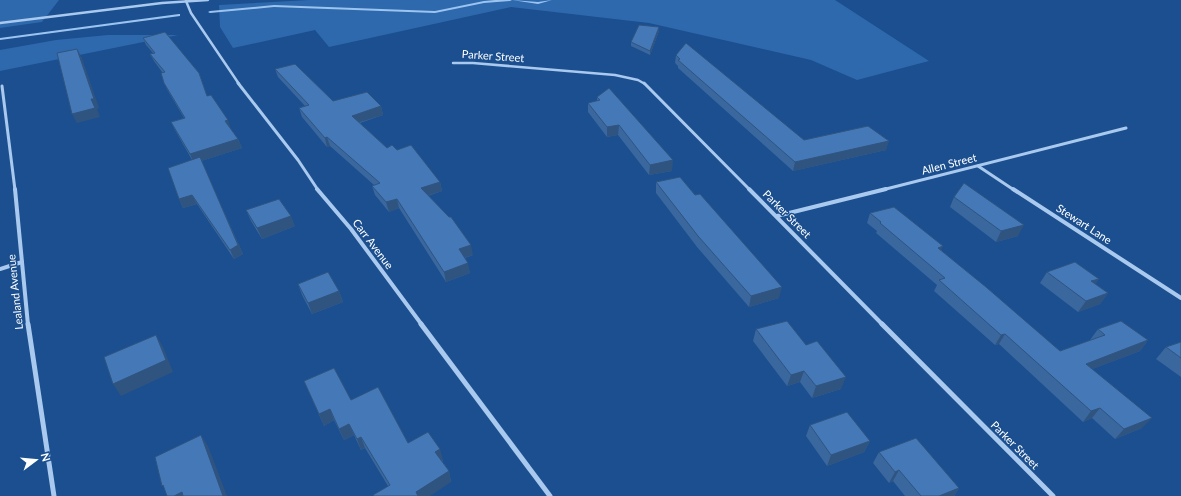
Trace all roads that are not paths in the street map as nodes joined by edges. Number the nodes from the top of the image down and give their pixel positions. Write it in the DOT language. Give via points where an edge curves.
graph roads {
  1 [pos="208,0"];
  2 [pos="186,1"];
  3 [pos="0,23"];
  4 [pos="453,63"];
  5 [pos="2,86"];
  6 [pos="1126,128"];
  7 [pos="978,166"];
  8 [pos="777,216"];
  9 [pos="22,262"];
  10 [pos="0,268"];
  11 [pos="1181,298"];
  12 [pos="54,496"];
  13 [pos="550,496"];
  14 [pos="1053,496"];
  1 -- 2 [label="street"];
  2 -- 3 [label="street"];
  2 -- 13 [label="street, Carr Avenue" via="191,13 245,93 356,236"];
  4 -- 8 [label="street, Parker Street" via="600,73 638,80"];
  5 -- 9 [label="street, Lealand Avenue"];
  6 -- 7 [label="street, Allen Street"];
  7 -- 8 [label="street, Allen Street"];
  7 -- 11 [label="street, Stewart Lane"];
  8 -- 14 [label="street, Parker Street"];
  9 -- 10 [label="street"];
  9 -- 12 [label="street, Lealand Avenue" via="28,326"];
}
